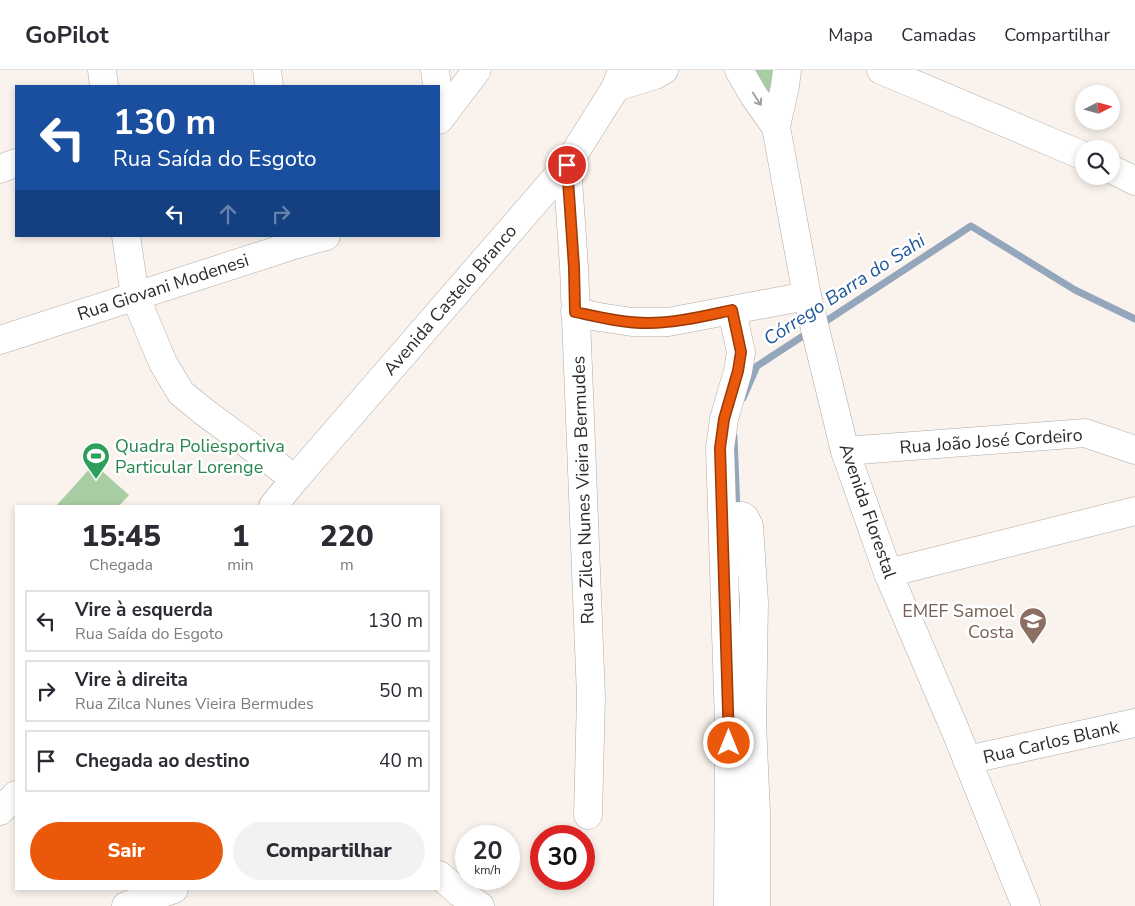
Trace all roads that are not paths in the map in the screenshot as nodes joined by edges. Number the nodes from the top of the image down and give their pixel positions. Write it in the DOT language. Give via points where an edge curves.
graph roads {
  1 [pos="102,70"];
  2 [pos="267,70"];
  3 [pos="435,70"];
  4 [pos="477,70"];
  5 [pos="664,70"];
  6 [pos="739,70"];
  7 [pos="787,70"];
  8 [pos="882,70"];
  9 [pos="619,79"];
  10 [pos="104,85"];
  11 [pos="269,85"];
  12 [pos="437,85"];
  13 [pos="440,111"];
  14 [pos="776,127"];
  15 [pos="1075,152"];
  16 [pos="15,163"];
  17 [pos="567,165"];
  18 [pos="0,169"];
  19 [pos="1120,174"];
  20 [pos="1135,181"];
  21 [pos="126,237"];
  22 [pos="319,237"];
  23 [pos="293,241"];
  24 [pos="135,296"];
  25 [pos="807,296"];
  26 [pos="732,310"];
  27 [pos="575,312"];
  28 [pos="0,340"];
  29 [pos="1135,450"];
  30 [pos="845,451"];
  31 [pos="295,479"];
  32 [pos="274,505"];
  33 [pos="1135,511"];
  34 [pos="723,517"];
  35 [pos="888,573"];
  36 [pos="1135,723"];
  37 [pos="967,760"];
  38 [pos="15,796"];
  39 [pos="0,811"];
  40 [pos="588,815"];
  41 [pos="440,876"];
  42 [pos="171,890"];
  43 [pos="467,902"];
  44 [pos="126,906"];
  45 [pos="728,906"];
  46 [pos="756,906"];
  47 [pos="1026,906"];
  1 -- 10 [label="street"];
  2 -- 11 [label="street"];
  3 -- 12 [label="street"];
  4 -- 13 [label="street"];
  5 -- 9 [label="street, Avenida Castelo Branco" via="655,75"];
  6 -- 14 [label="street, Avenida Florestal, one-way"];
  7 -- 14 [label="street, Avenida Florestal"];
  8 -- 15 [label="street"];
  9 -- 17 [label="street, Avenida Castelo Branco"];
  14 -- 25 [label="street, Avenida Florestal"];
  16 -- 18 [label="street"];
  17 -- 27 [label="street, Rua Zilca Nunes Vieira Bermudes"];
  17 -- 31 [label="street, Avenida Castelo Branco"];
  19 -- 20 [label="street"];
  21 -- 24 [label="street"];
  22 -- 23 [label="street, Rua Giovani Modenesi"];
  23 -- 24 [label="street, Rua Giovani Modenesi"];
  24 -- 28 [label="street, Rua Giovani Modenesi"];
  24 -- 31 [label="street" via="163,363 181,393"];
  25 -- 26 [label="street"];
  25 -- 30 [label="street, Avenida Florestal"];
  26 -- 27 [label="street" via="649,323"];
  26 -- 34 [label="street" via="741,352 720,448"];
  27 -- 40 [label="street, Rua Zilca Nunes Vieira Bermudes" via="591,697"];
  29 -- 30 [label="street, Rua João José Cordeiro" via="1085,433"];
  30 -- 35 [label="street, Avenida Florestal"];
  31 -- 32 [label="street, Avenida Castelo Branco"];
  33 -- 35 [label="street"];
  34 -- 45 [label="street" via="729,724"];
  34 -- 46 [label="street" via="742,516 749,526 754,602 752,723"];
  35 -- 37 [label="street, Avenida Florestal"];
  36 -- 37 [label="street, Rua Carlos Blank"];
  37 -- 47 [label="street, Avenida Florestal"];
  38 -- 39 [label="street"];
  41 -- 43 [label="street"];
  42 -- 44 [label="street"];
}
